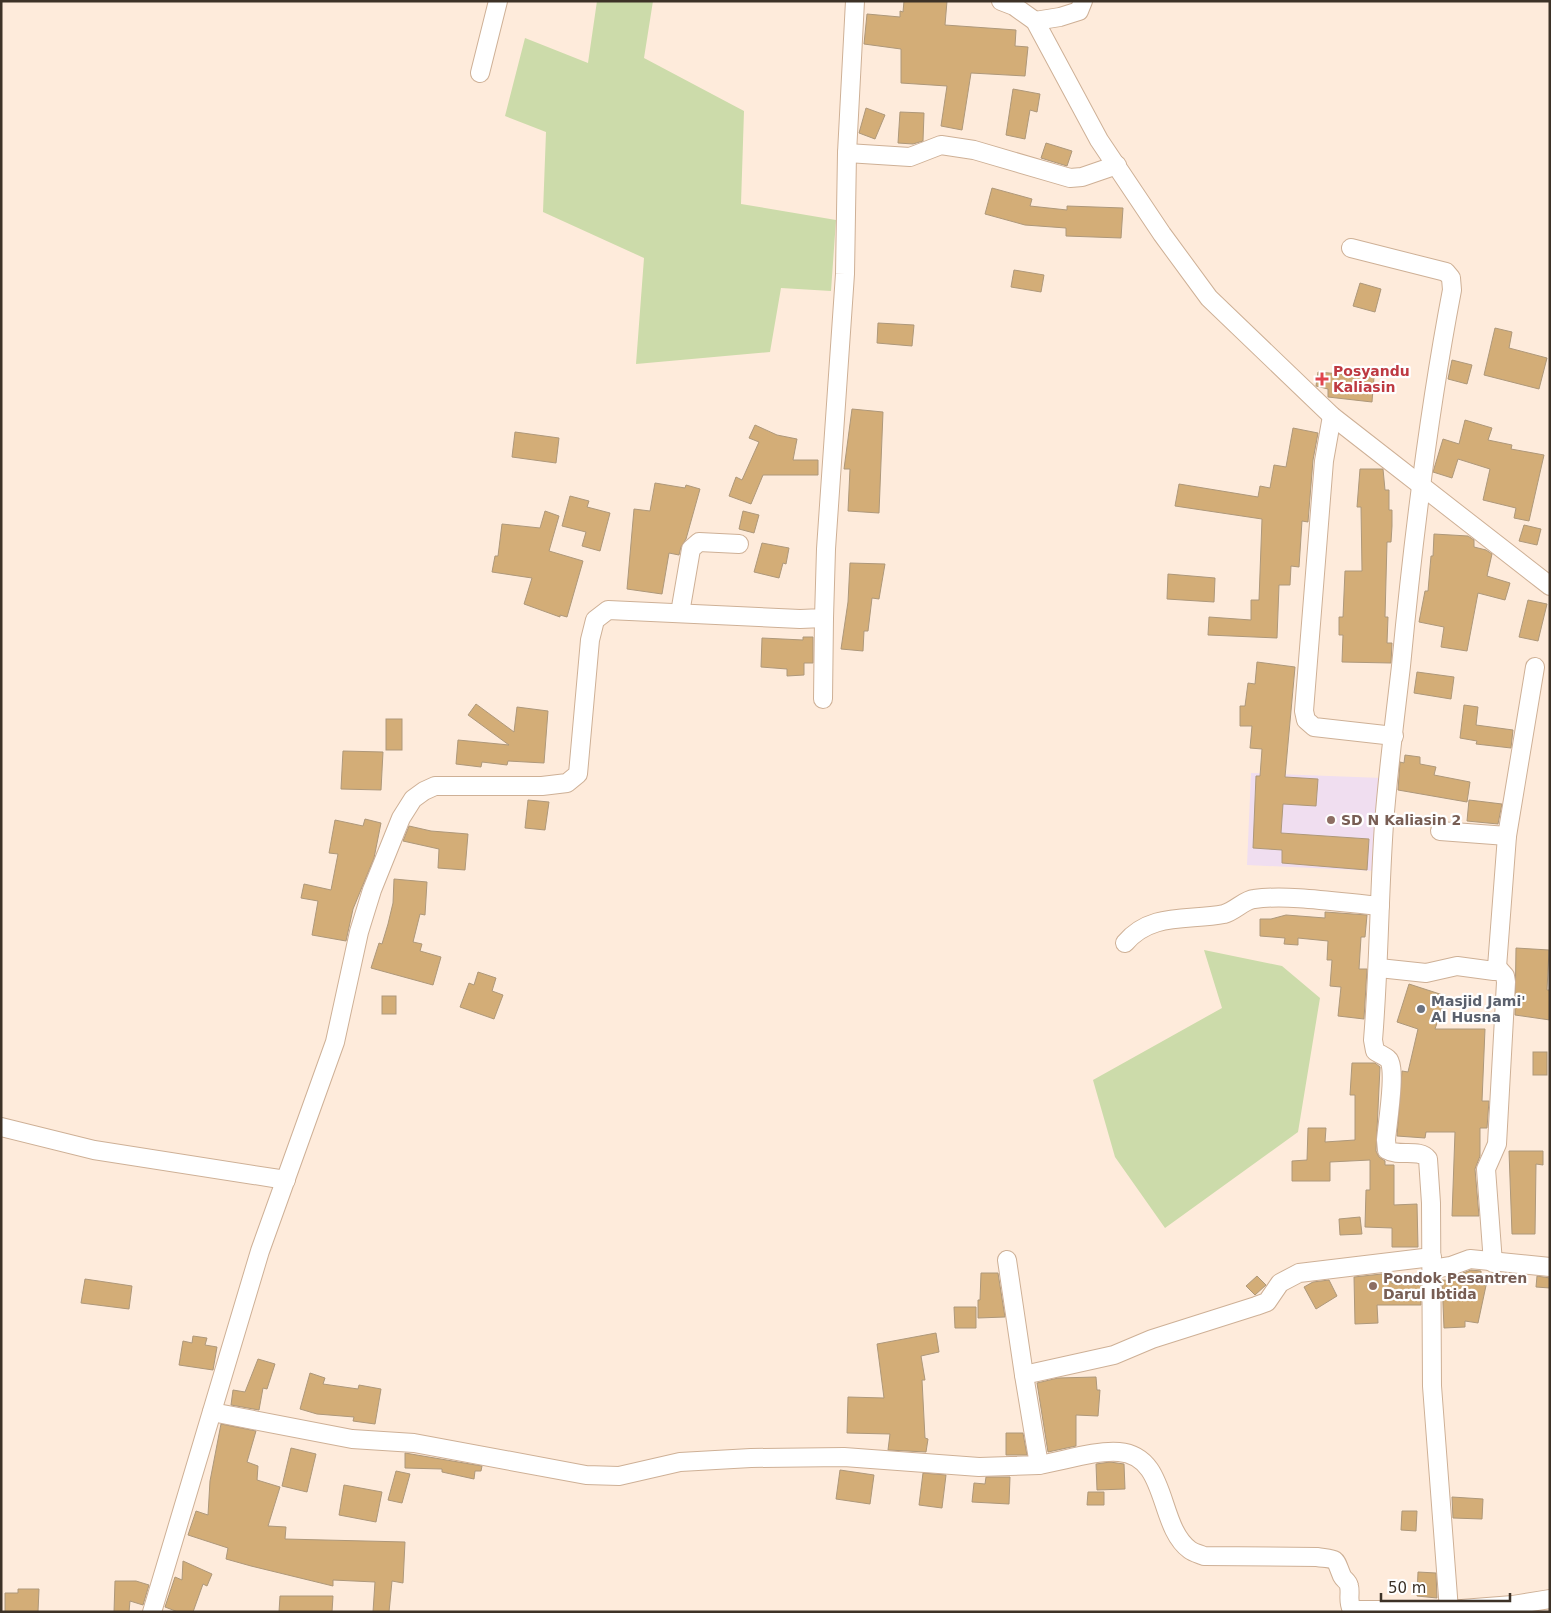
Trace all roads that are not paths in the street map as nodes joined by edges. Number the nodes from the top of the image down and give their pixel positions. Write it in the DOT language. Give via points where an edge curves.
graph roads {
  1 [pos="498,1"];
  2 [pos="856,1"];
  3 [pos="1001,1"];
  4 [pos="1083,1"];
  5 [pos="1035,21"];
  6 [pos="480,73"];
  7 [pos="846,153"];
  8 [pos="1117,165"];
  9 [pos="1351,248"];
  10 [pos="1332,416"];
  11 [pos="1420,484"];
  12 [pos="739,544"];
  13 [pos="1550,586"];
  14 [pos="680,613"];
  15 [pos="824,618"];
  16 [pos="1535,667"];
  17 [pos="823,699"];
  18 [pos="1394,736"];
  19 [pos="1440,830"];
  20 [pos="1507,836"];
  21 [pos="1380,906"];
  22 [pos="1125,943"];
  23 [pos="1497,967"];
  24 [pos="1379,968"];
  25 [pos="1,1127"];
  26 [pos="286,1180"];
  27 [pos="1006,1260"];
  28 [pos="1493,1262"];
  29 [pos="1432,1263"];
  30 [pos="1550,1267"];
  31 [pos="1024,1375"];
  32 [pos="212,1412"];
  33 [pos="1040,1465"];
  34 [pos="1550,1599"];
  35 [pos="1449,1610"];
  36 [pos="152,1612"];
  1 -- 6 [label="street"];
  2 -- 7 [label="street"];
  3 -- 5 [label="street"];
  4 -- 5 [label="street" via="1080,11"];
  5 -- 8 [label="street" via="1099,140"];
  7 -- 8 [label="street" via="910,157 941,145 974,150 1070,178"];
  7 -- 15 [label="street" via="846,254"];
  8 -- 10 [label="street" via="1209,298"];
  9 -- 11 [label="street" via="1446,272 1451,278 1452,290 1434,382"];
  10 -- 11 [label="street"];
  10 -- 18 [label="street" via="1324,461 1304,711 1306,720 1314,726"];
  11 -- 13 [label="street"];
  11 -- 18 [label="street"];
  12 -- 14 [label="street" via="699,542 691,549"];
  14 -- 15 [label="street" via="800,620"];
  14 -- 26 [label="street" via="608,610 595,620 590,640 578,774 567,782 542,786 450,784 435,786 414,799 401,818 372,890 359,932 335,1042"];
  15 -- 17 [label="street"];
  16 -- 20 [label="street"];
  18 -- 21 [label="street" via="1384,823"];
  19 -- 20 [label="street"];
  20 -- 23 [label="street"];
  21 -- 22 [label="street" via="1252,899 1226,914 1151,923 1132,934"];
  21 -- 24 [label="street"];
  23 -- 24 [label="street" via="1494,970 1457,966 1426,973"];
  23 -- 28 [label="street" via="1506,982 1497,1144 1486,1169"];
  24 -- 29 [label="street" via="1373,1040 1375,1051 1391,1063 1387,1150 1422,1154 1428,1159"];
  25 -- 26 [label="street" via="94,1150"];
  26 -- 32 [label="street" via="260,1251"];
  27 -- 31 [label="street"];
  28 -- 29 [label="street" via="1470,1259 1451,1266"];
  28 -- 30 [label="street"];
  29 -- 31 [label="street" via="1299,1273 1280,1283 1267,1302 1152,1339 1114,1355"];
  29 -- 35 [label="street" via="1432,1386"];
  31 -- 33 [label="street"];
  32 -- 33 [label="street" via="352,1440 414,1444 586,1475 620,1476 680,1462 751,1458 844,1457 979,1467"];
  32 -- 36 [label="street"];
  33 -- 35 [label="street" via="1104,1453 1129,1453 1148,1466 1180,1539 1190,1550 1211,1556 1334,1560 1349,1586 1352,1610"];
  34 -- 35 [label="street"];
}
